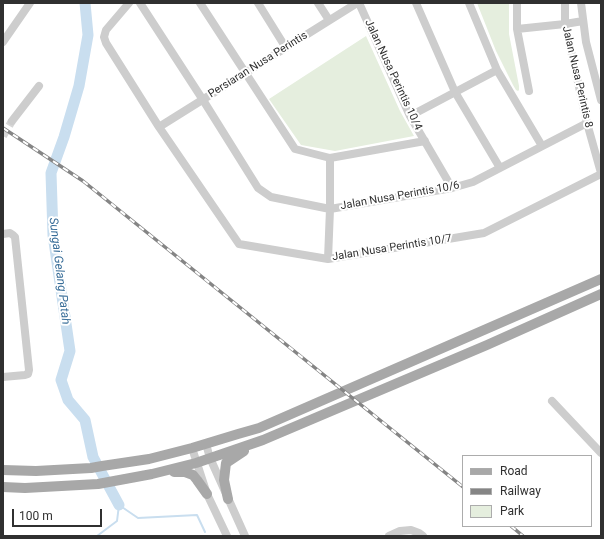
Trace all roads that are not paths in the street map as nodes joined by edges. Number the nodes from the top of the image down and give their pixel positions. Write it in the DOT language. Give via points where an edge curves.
graph roads {
  1 [pos="30,3"];
  2 [pos="129,3"];
  3 [pos="140,3"];
  4 [pos="200,3"];
  5 [pos="258,3"];
  6 [pos="318,3"];
  7 [pos="358,3"];
  8 [pos="416,3"];
  9 [pos="469,3"];
  10 [pos="517,3"];
  11 [pos="565,3"];
  12 [pos="581,3"];
  13 [pos="329,20"];
  14 [pos="583,21"];
  15 [pos="565,24"];
  16 [pos="517,29"];
  17 [pos="3,42"];
  18 [pos="286,48"];
  19 [pos="497,70"];
  20 [pos="246,73"];
  21 [pos="39,86"];
  22 [pos="529,91"];
  23 [pos="455,92"];
  24 [pos="203,100"];
  25 [pos="601,100"];
  26 [pos="410,116"];
  27 [pos="12,122"];
  28 [pos="587,123"];
  29 [pos="159,127"];
  30 [pos="425,141"];
  31 [pos="542,146"];
  32 [pos="330,158"];
  33 [pos="500,168"];
  34 [pos="601,174"];
  35 [pos="452,188"];
  36 [pos="330,209"];
  37 [pos="3,234"];
  38 [pos="328,259"];
  39 [pos="601,279"];
  40 [pos="601,294"];
  41 [pos="3,377"];
  42 [pos="552,401"];
  43 [pos="264,440"];
  44 [pos="206,444"];
  45 [pos="192,448"];
  46 [pos="601,453"];
  47 [pos="210,458"];
  48 [pos="196,462"];
  49 [pos="3,470"];
  50 [pos="152,474"];
  51 [pos="3,487"];
  52 [pos="207,494"];
  53 [pos="228,499"];
  54 [pos="227,536"];
  55 [pos="245,536"];
  56 [pos="389,536"];
  57 [pos="424,536"];
  1 -- 17 [label="street"];
  2 -- 29 [label="street, Jalan Nusa Perintis 10/7" via="106,30 104,37"];
  3 -- 24 [label="street, Jalan Nusa Perintis 10/6"];
  4 -- 20 [label="street"];
  5 -- 18 [label="street"];
  6 -- 13 [label="street"];
  7 -- 13 [label="street, Persiaran Nusa Perintis"];
  7 -- 26 [label="street, Jalan Nusa Perintis 10/4"];
  8 -- 23 [label="street"];
  9 -- 19 [label="street"];
  10 -- 16 [label="street"];
  11 -- 15 [label="street, Jalan Nusa Perintis 8"];
  12 -- 14 [label="street"];
  13 -- 18 [label="street, Persiaran Nusa Perintis"];
  14 -- 15 [label="street"];
  14 -- 25 [label="street"];
  15 -- 16 [label="street"];
  15 -- 28 [label="street, Jalan Nusa Perintis 8"];
  16 -- 22 [label="street"];
  18 -- 20 [label="street, Persiaran Nusa Perintis"];
  19 -- 23 [label="street"];
  19 -- 31 [label="street"];
  20 -- 24 [label="street, Persiaran Nusa Perintis"];
  20 -- 32 [label="street" via="295,149"];
  21 -- 27 [label="street"];
  23 -- 26 [label="street"];
  23 -- 33 [label="street"];
  24 -- 29 [label="street, Persiaran Nusa Perintis"];
  24 -- 36 [label="street, Jalan Nusa Perintis 10/6" via="258,188 271,196"];
  26 -- 30 [label="street, Jalan Nusa Perintis 10/4"];
  28 -- 31 [label="street, Jalan Nusa Perintis 10/6"];
  28 -- 34 [label="street, Jalan Nusa Perintis 8"];
  29 -- 38 [label="street, Jalan Nusa Perintis 10/7" via="239,244"];
  30 -- 32 [label="street"];
  30 -- 35 [label="street, Jalan Nusa Perintis 10/4"];
  31 -- 33 [label="street, Jalan Nusa Perintis 10/6"];
  32 -- 36 [label="street"];
  33 -- 35 [label="street, Jalan Nusa Perintis 10/6" via="473,182"];
  34 -- 38 [label="street, Jalan Nusa Perintis 10/7" via="484,233"];
  35 -- 36 [label="street, Jalan Nusa Perintis 10/6"];
  36 -- 38 [label="street"];
  37 -- 41 [label="street" via="10,233 15,237 29,370 25,375"];
  39 -- 44 [label="main road" via="259,428"];
  40 -- 43 [label="main road"];
  42 -- 46 [label="street"];
  43 -- 47 [label="main road"];
  43 -- 53 [label="main road" via="226,463 224,480"];
  44 -- 45 [label="main road"];
  44 -- 47 [label="street"];
  45 -- 48 [label="street"];
  45 -- 49 [label="main road" via="149,459 91,468"];
  47 -- 48 [label="main road"];
  47 -- 53 [label="street"];
  48 -- 50 [label="main road"];
  48 -- 52 [label="street"];
  50 -- 51 [label="main road" via="98,484"];
  50 -- 52 [label="main road" via="185,472 197,480"];
  52 -- 54 [label="street"];
  53 -- 55 [label="street"];
  56 -- 57 [label="street" via="411,530"];
}
